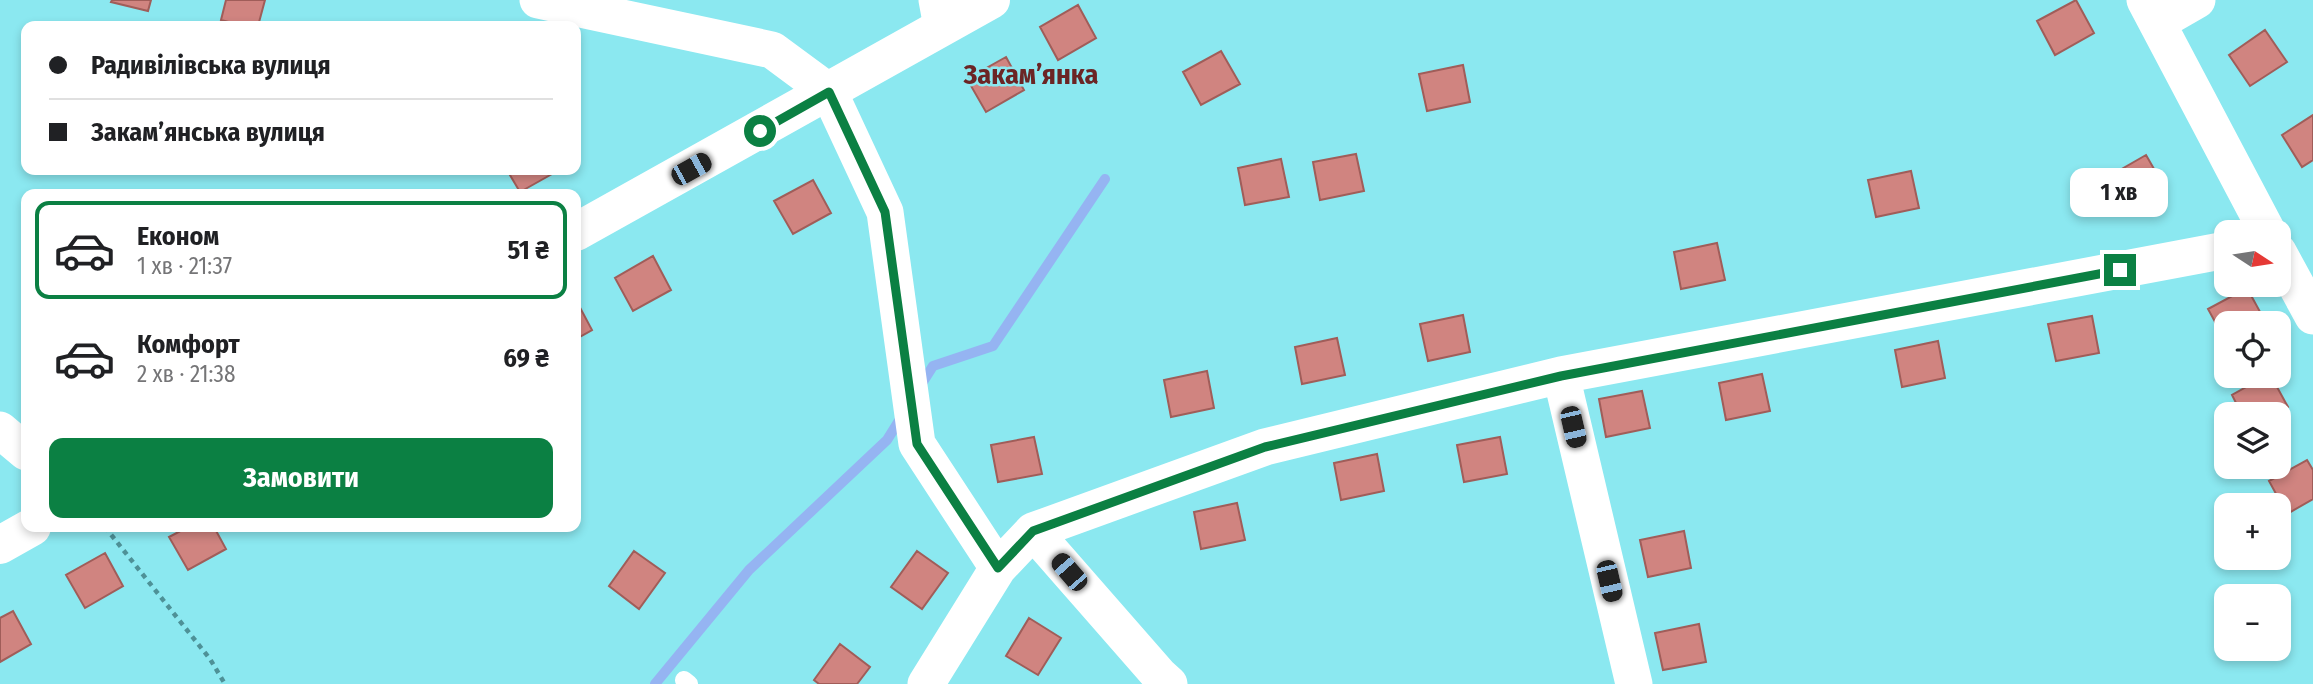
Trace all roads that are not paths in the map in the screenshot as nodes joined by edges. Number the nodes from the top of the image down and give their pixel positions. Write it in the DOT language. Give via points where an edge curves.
graph roads {
  1 [pos="538,0"];
  2 [pos="991,0"];
  3 [pos="2197,0"];
  4 [pos="2151,12"];
  5 [pos="939,14"];
  6 [pos="829,92"];
  7 [pos="2262,220"];
  8 [pos="581,229"];
  9 [pos="2214,252"];
  10 [pos="2291,276"];
  11 [pos="2313,316"];
  12 [pos="1561,376"];
  13 [pos="0,430"];
  14 [pos="21,448"];
  15 [pos="1033,531"];
  16 [pos="23,532"];
  17 [pos="0,545"];
  18 [pos="998,568"];
  19 [pos="926,684"];
  20 [pos="1169,684"];
  21 [pos="1634,684"];
  1 -- 6 [label="street" via="772,50"];
  2 -- 5 [label="street"];
  3 -- 4 [label="street"];
  4 -- 7 [label="street"];
  5 -- 6 [label="street"];
  6 -- 8 [label="street"];
  6 -- 18 [label="street" via="885,212 917,444"];
  9 -- 12 [label="street"];
  10 -- 11 [label="street"];
  12 -- 15 [label="street" via="1265,447"];
  12 -- 21 [label="street"];
  13 -- 14 [label="street"];
  15 -- 18 [label="street"];
  15 -- 20 [label="street"];
  16 -- 17 [label="street"];
  18 -- 19 [label="street"];
}
